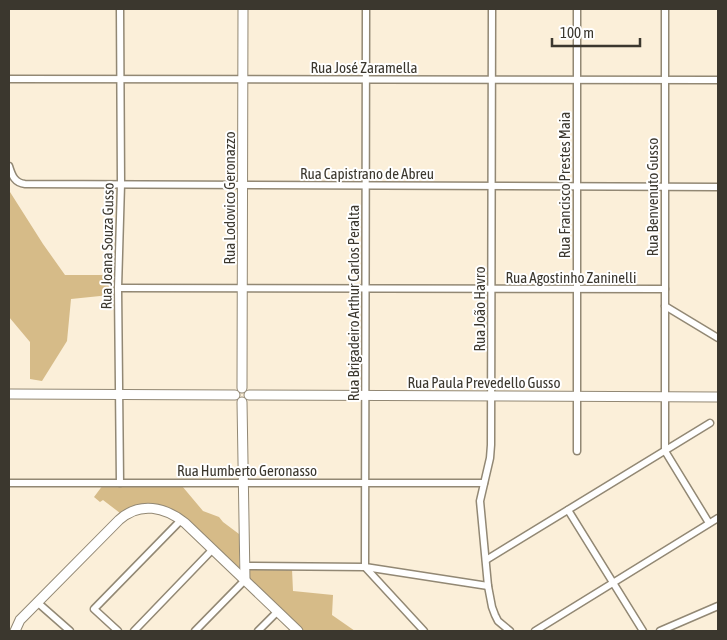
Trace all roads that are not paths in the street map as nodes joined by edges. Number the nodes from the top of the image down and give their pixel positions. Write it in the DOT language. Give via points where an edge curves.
graph roads {
  1 [pos="120,9"];
  2 [pos="242,9"];
  3 [pos="366,9"];
  4 [pos="492,9"];
  5 [pos="577,9"];
  6 [pos="665,9"];
  7 [pos="9,79"];
  8 [pos="121,79"];
  9 [pos="242,79"];
  10 [pos="366,80"];
  11 [pos="492,80"];
  12 [pos="577,80"];
  13 [pos="665,80"];
  14 [pos="718,80"];
  15 [pos="9,166"];
  16 [pos="121,184"];
  17 [pos="242,185"];
  18 [pos="366,185"];
  19 [pos="491,186"];
  20 [pos="577,186"];
  21 [pos="665,187"];
  22 [pos="718,187"];
  23 [pos="118,288"];
  24 [pos="242,289"];
  25 [pos="366,289"];
  26 [pos="491,289"];
  27 [pos="577,289"];
  28 [pos="665,289"];
  29 [pos="665,306"];
  30 [pos="718,338"];
  31 [pos="9,394"];
  32 [pos="119,395"];
  33 [pos="365,396"];
  34 [pos="491,396"];
  35 [pos="577,396"];
  36 [pos="664,397"];
  37 [pos="718,397"];
  38 [pos="242,398"];
  39 [pos="710,424"];
  40 [pos="577,451"];
  41 [pos="665,451"];
  42 [pos="9,483"];
  43 [pos="120,483"];
  44 [pos="243,483"];
  45 [pos="365,483"];
  46 [pos="484,483"];
  47 [pos="568,510"];
  48 [pos="718,518"];
  49 [pos="181,520"];
  50 [pos="709,524"];
  51 [pos="213,549"];
  52 [pos="486,560"];
  53 [pos="244,566"];
  54 [pos="365,567"];
  55 [pos="245,580"];
  56 [pos="613,583"];
  57 [pos="488,586"];
  58 [pos="37,602"];
  59 [pos="718,606"];
  60 [pos="278,611"];
  61 [pos="16,631"];
  62 [pos="70,631"];
  63 [pos="118,631"];
  64 [pos="134,631"];
  65 [pos="196,631"];
  66 [pos="258,631"];
  67 [pos="298,631"];
  68 [pos="424,631"];
  69 [pos="510,631"];
  70 [pos="535,631"];
  71 [pos="643,631"];
  72 [pos="660,631"];
  1 -- 8 [label="street, Rua Joana Souza Gusso"];
  2 -- 9 [label="main road, Rua Lodovico Geronazzo"];
  3 -- 10 [label="street, Rua Brigadeiro Arthur Carlos Peralta"];
  4 -- 11 [label="street, Rua João Havro"];
  5 -- 12 [label="street, Rua Francisco Prestes Maia"];
  6 -- 13 [label="street, Rua Benvenuto Gusso"];
  7 -- 8 [label="street, Rua José Zaramella"];
  8 -- 9 [label="street, Rua José Zaramella"];
  8 -- 16 [label="street, Rua Joana Souza Gusso"];
  9 -- 10 [label="street, Rua José Zaramella"];
  9 -- 17 [label="main road, Rua Lodovico Geronazzo"];
  10 -- 11 [label="street, Rua José Zaramella"];
  10 -- 18 [label="street, Rua Brigadeiro Arthur Carlos Peralta"];
  11 -- 12 [label="street, Rua José Zaramella"];
  11 -- 19 [label="street, Rua João Havro"];
  12 -- 13 [label="street, Rua José Zaramella"];
  12 -- 20 [label="street, Rua Francisco Prestes Maia"];
  13 -- 14 [label="street, Rua José Zaramella"];
  13 -- 21 [label="street, Rua Benvenuto Gusso"];
  15 -- 16 [label="street, Rua Capistrano de Abreu" via="17,182 25,184"];
  16 -- 17 [label="street, Rua Capistrano de Abreu"];
  16 -- 23 [label="street, Rua Joana Souza Gusso"];
  17 -- 18 [label="street, Rua Capistrano de Abreu"];
  17 -- 24 [label="main road, Rua Lodovico Geronazzo"];
  18 -- 19 [label="street, Rua Capistrano de Abreu"];
  18 -- 25 [label="street, Rua Brigadeiro Arthur Carlos Peralta"];
  19 -- 20 [label="street, Rua Capistrano de Abreu"];
  19 -- 26 [label="street, Rua João Havro"];
  20 -- 21 [label="street, Rua Capistrano de Abreu"];
  20 -- 27 [label="street, Rua Francisco Prestes Maia"];
  21 -- 22 [label="street, Rua Capistrano de Abreu"];
  21 -- 28 [label="street, Rua Benvenuto Gusso"];
  23 -- 24 [label="street, Rua Agostinho Zaninelli"];
  23 -- 32 [label="street, Rua Joana Souza Gusso"];
  24 -- 25 [label="street, Rua Agostinho Zaninelli"];
  24 -- 38 [label="main road, Rua Lodovico Geronazzo" via="242,388 248,391"];
  25 -- 26 [label="street, Rua Agostinho Zaninelli"];
  25 -- 33 [label="street, Rua Brigadeiro Arthur Carlos Peralta"];
  26 -- 27 [label="street, Rua Agostinho Zaninelli"];
  26 -- 34 [label="street, Rua João Havro"];
  27 -- 28 [label="street, Rua Agostinho Zaninelli"];
  27 -- 35 [label="street, Rua Francisco Prestes Maia"];
  28 -- 29 [label="street, Rua Benvenuto Gusso"];
  29 -- 30 [label="street"];
  29 -- 36 [label="street, Rua Benvenuto Gusso"];
  31 -- 32 [label="main road, Rua Paula Prevedello Gusso"];
  32 -- 38 [label="main road, Rua Paula Prevedello Gusso"];
  32 -- 43 [label="street, Rua Joana Souza Gusso"];
  33 -- 34 [label="main road, Rua Paula Prevedello Gusso"];
  33 -- 38 [label="main road, Rua Paula Prevedello Gusso"];
  33 -- 45 [label="street, Rua Brigadeiro Arthur Carlos Peralta"];
  34 -- 35 [label="main road, Rua Paula Prevedello Gusso"];
  34 -- 46 [label="street, Rua João Havro" via="491,452"];
  35 -- 36 [label="main road, Rua Paula Prevedello Gusso"];
  35 -- 40 [label="street, Rua Francisco Prestes Maia"];
  36 -- 37 [label="main road, Rua Paula Prevedello Gusso"];
  36 -- 41 [label="street, Rua Benvenuto Gusso"];
  38 -- 44 [label="main road"];
  39 -- 41 [label="street"];
  41 -- 47 [label="street"];
  41 -- 50 [label="street"];
  42 -- 43 [label="street, Rua Humberto Geronasso"];
  43 -- 44 [label="street, Rua Humberto Geronasso"];
  44 -- 45 [label="street, Rua Humberto Geronasso"];
  44 -- 53 [label="main road"];
  45 -- 46 [label="street, Rua Humberto Geronasso"];
  45 -- 54 [label="street, Rua Brigadeiro Arthur Carlos Peralta"];
  46 -- 52 [label="street, Rua João Havro" via="480,500"];
  47 -- 52 [label="street"];
  47 -- 56 [label="street"];
  48 -- 50 [label="street"];
  49 -- 51 [label="main road"];
  49 -- 58 [label="main road" via="159,509 128,512"];
  49 -- 63 [label="street" via="94,609"];
  50 -- 56 [label="street"];
  51 -- 55 [label="main road"];
  51 -- 64 [label="street"];
  52 -- 57 [label="street, Rua João Havro"];
  53 -- 54 [label="street"];
  53 -- 55 [label="main road"];
  54 -- 57 [label="street"];
  54 -- 68 [label="street"];
  55 -- 60 [label="main road"];
  55 -- 65 [label="street"];
  56 -- 70 [label="street"];
  56 -- 71 [label="street"];
  57 -- 69 [label="street, Rua João Havro" via="494,615"];
  58 -- 61 [label="main road" via="20,620"];
  58 -- 62 [label="street"];
  59 -- 72 [label="street"];
  60 -- 66 [label="street"];
  60 -- 67 [label="main road"];
}
